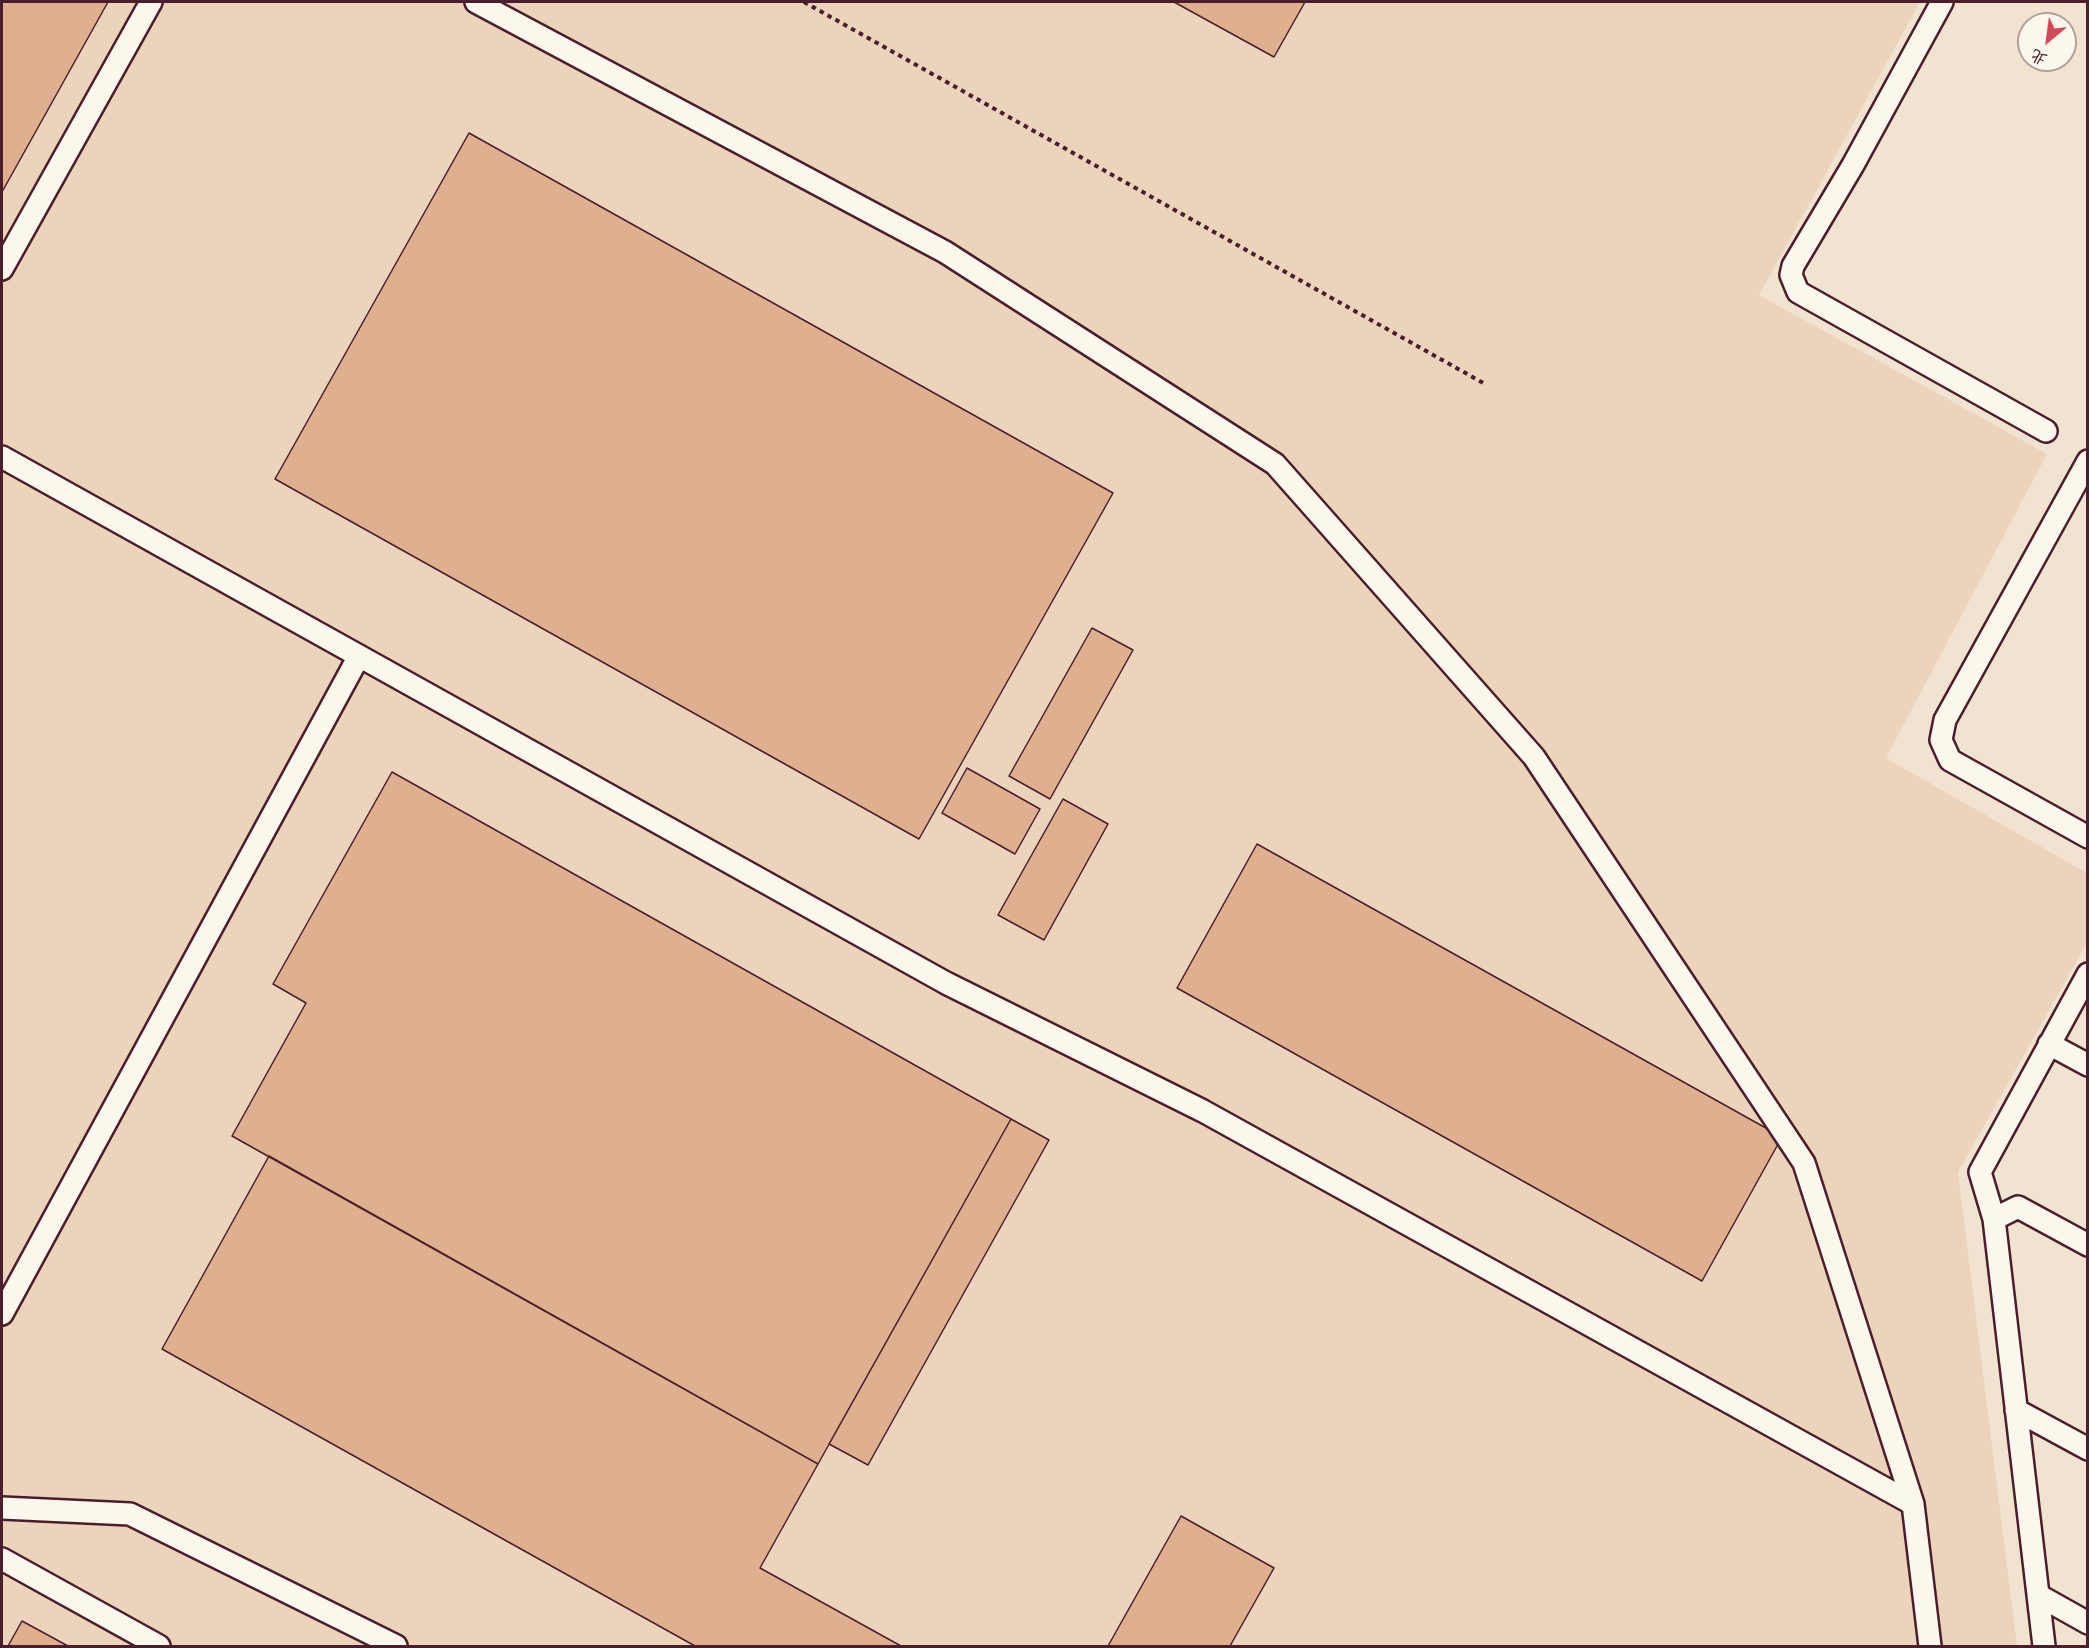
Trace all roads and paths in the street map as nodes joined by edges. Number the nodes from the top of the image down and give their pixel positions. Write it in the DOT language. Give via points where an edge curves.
graph roads {
  1 [pos="151,2"];
  2 [pos="476,2"];
  3 [pos="804,2"];
  4 [pos="1942,2"];
  5 [pos="2,269"];
  6 [pos="1485,384"];
  7 [pos="2046,431"];
  8 [pos="2,457"];
  9 [pos="2088,461"];
  10 [pos="2078,499"];
  11 [pos="359,656"];
  12 [pos="2088,837"];
  13 [pos="2088,974"];
  14 [pos="2049,1044"];
  15 [pos="2088,1065"];
  16 [pos="1994,1219"];
  17 [pos="2088,1245"];
  18 [pos="2,1314"];
  19 [pos="2016,1410"];
  20 [pos="2088,1449"];
  21 [pos="1913,1504"];
  22 [pos="2,1508"];
  23 [pos="2,1559"];
  24 [pos="2038,1595"];
  25 [pos="2088,1623"];
  26 [pos="159,1647"];
  27 [pos="396,1647"];
  28 [pos="1930,1647"];
  29 [pos="2044,1647"];
  1 -- 5 [label="lane"];
  2 -- 21 [label="lane" via="945,252 1275,464 1534,757 1804,1163"];
  3 -- 6 [label="path"];
  4 -- 7 [label="lane" via="1791,275 1798,292"];
  8 -- 11 [label="lane"];
  9 -- 10 [label="lane"];
  10 -- 12 [label="lane" via="1945,720 1941,740 1950,760"];
  11 -- 18 [label="lane"];
  11 -- 21 [label="lane" via="946,983 1203,1111"];
  13 -- 14 [label="lane"];
  14 -- 15 [label="lane"];
  14 -- 16 [label="lane" via="1980,1172"];
  16 -- 17 [label="lane" via="2018,1207"];
  16 -- 19 [label="lane"];
  19 -- 20 [label="lane"];
  19 -- 24 [label="lane"];
  21 -- 28 [label="lane"];
  22 -- 27 [label="lane" via="130,1514"];
  23 -- 26 [label="lane"];
  24 -- 25 [label="lane"];
  24 -- 29 [label="lane"];
}
